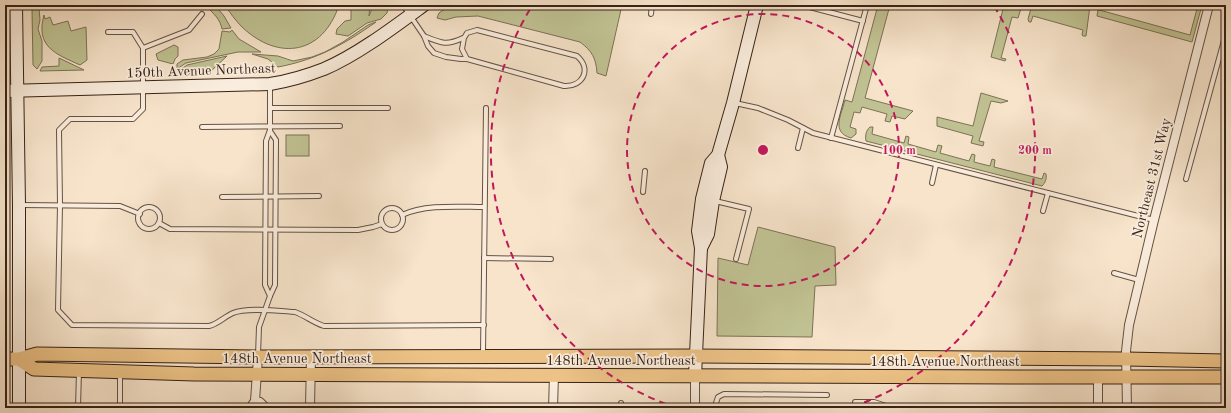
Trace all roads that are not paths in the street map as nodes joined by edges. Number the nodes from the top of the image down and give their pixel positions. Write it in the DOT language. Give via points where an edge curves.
graph roads {
  1 [pos="16,5"];
  2 [pos="403,5"];
  3 [pos="424,5"];
  4 [pos="652,5"];
  5 [pos="757,5"];
  6 [pos="802,5"];
  7 [pos="867,5"];
  8 [pos="1209,5"];
  9 [pos="202,14"];
  10 [pos="651,14"];
  11 [pos="410,15"];
  12 [pos="863,21"];
  13 [pos="108,32"];
  14 [pos="1226,33"];
  15 [pos="424,36"];
  16 [pos="464,38"];
  17 [pos="142,48"];
  18 [pos="467,58"];
  19 [pos="270,84"];
  20 [pos="143,87"];
  21 [pos="17,90"];
  22 [pos="5,91"];
  23 [pos="733,103"];
  24 [pos="271,108"];
  25 [pos="388,108"];
  26 [pos="486,108"];
  27 [pos="340,126"];
  28 [pos="202,127"];
  29 [pos="804,128"];
  30 [pos="270,129"];
  31 [pos="831,138"];
  32 [pos="798,148"];
  33 [pos="718,155"];
  34 [pos="936,165"];
  35 [pos="645,171"];
  36 [pos="1186,179"];
  37 [pos="932,183"];
  38 [pos="643,192"];
  39 [pos="1048,193"];
  40 [pos="265,196"];
  41 [pos="276,196"];
  42 [pos="319,196"];
  43 [pos="222,197"];
  44 [pos="712,200"];
  45 [pos="19,205"];
  46 [pos="60,205"];
  47 [pos="484,207"];
  48 [pos="1043,212"];
  49 [pos="140,214"];
  50 [pos="402,215"];
  51 [pos="1154,220"];
  52 [pos="159,223"];
  53 [pos="382,224"];
  54 [pos="265,230"];
  55 [pos="276,230"];
  56 [pos="701,248"];
  57 [pos="484,258"];
  58 [pos="551,259"];
  59 [pos="736,259"];
  60 [pos="1114,273"];
  61 [pos="1139,280"];
  62 [pos="270,296"];
  63 [pos="265,310"];
  64 [pos="484,326"];
  65 [pos="696,356"];
  66 [pos="258,357"];
  67 [pos="311,357"];
  68 [pos="484,357"];
  69 [pos="5,359"];
  70 [pos="19,359"];
  71 [pos="1126,359"];
  72 [pos="1226,361"];
  73 [pos="79,371"];
  74 [pos="121,372"];
  75 [pos="256,374"];
  76 [pos="311,374"];
  77 [pos="554,375"];
  78 [pos="695,376"];
  79 [pos="1098,377"];
  80 [pos="1226,377"];
  81 [pos="1127,378"];
  82 [pos="827,395"];
  83 [pos="621,403"];
  84 [pos="253,405"];
  85 [pos="886,406"];
  86 [pos="19,408"];
  87 [pos="78,408"];
  88 [pos="120,408"];
  89 [pos="266,408"];
  90 [pos="310,408"];
  91 [pos="553,408"];
  92 [pos="621,408"];
  93 [pos="695,408"];
  94 [pos="716,408"];
  95 [pos="855,408"];
  96 [pos="1098,408"];
  97 [pos="1127,408"];
  1 -- 21 [label="street"];
  2 -- 11 [label="lane"];
  3 -- 11 [label="street, 150th Avenue Northeast"];
  4 -- 10 [label="lane"];
  5 -- 23 [label="street"];
  6 -- 12 [label="lane"];
  7 -- 12 [label="lane"];
  8 -- 51 [label="street, Northeast 31st Way"];
  9 -- 17 [label="lane" via="190,30"];
  11 -- 15 [label="lane"];
  11 -- 19 [label="street, 150th Avenue Northeast" via="358,51 325,69"];
  12 -- 31 [label="lane"];
  13 -- 17 [label="lane" via="132,32"];
  14 -- 36 [label="lane"];
  15 -- 16 [label="lane" via="446,43 454,43"];
  15 -- 18 [label="lane" via="434,53 446,57"];
  16 -- 18 [label="lane" via="462,49"];
  16 -- 18 [label="lane" via="467,33 477,30 567,52 578,56 585,70 580,82 564,86"];
  17 -- 20 [label="lane"];
  19 -- 20 [label="street, 150th Avenue Northeast"];
  19 -- 24 [label="lane"];
  20 -- 21 [label="street, 150th Avenue Northeast"];
  20 -- 46 [label="lane" via="143,109 133,119 70,119 59,130"];
  21 -- 22 [label="street, 150th Avenue Northeast"];
  21 -- 45 [label="street"];
  23 -- 29 [label="lane" via="758,108"];
  23 -- 33 [label="street"];
  24 -- 25 [label="lane"];
  24 -- 30 [label="lane"];
  26 -- 47 [label="lane"];
  27 -- 30 [label="lane"];
  28 -- 30 [label="lane"];
  29 -- 31 [label="lane"];
  29 -- 32 [label="lane"];
  30 -- 40 [label="lane" via="266,141"];
  30 -- 41 [label="lane" via="276,140"];
  31 -- 34 [label="lane"];
  33 -- 44 [label="street" via="721,167"];
  33 -- 56 [label="street" via="710,163 702,199 698,230"];
  34 -- 37 [label="lane"];
  34 -- 39 [label="lane"];
  35 -- 38 [label="lane"];
  39 -- 48 [label="lane"];
  39 -- 51 [label="lane"];
  40 -- 41 [label="lane"];
  40 -- 43 [label="lane"];
  40 -- 54 [label="lane"];
  41 -- 42 [label="lane"];
  41 -- 55 [label="lane"];
  44 -- 56 [label="street" via="708,234"];
  44 -- 59 [label="lane" via="749,209"];
  45 -- 46 [label="lane"];
  45 -- 70 [label="street"];
  46 -- 49 [label="lane" via="120,206"];
  46 -- 63 [label="lane" via="58,310 72,325 209,326 237,311"];
  47 -- 50 [label="lane" via="425,208"];
  47 -- 57 [label="lane"];
  49 -- 52 [label="lane" via="140,223 144,228 153,228"];
  49 -- 52 [label="lane" via="146,208 154,209 160,215"];
  50 -- 53 [label="lane" via="402,224 397,229 388,229"];
  50 -- 53 [label="lane" via="396,209 388,209 382,216"];
  51 -- 61 [label="street, Northeast 31st Way"];
  52 -- 54 [label="lane" via="170,229"];
  53 -- 55 [label="lane" via="358,230"];
  54 -- 55 [label="lane"];
  54 -- 62 [label="lane" via="265,285"];
  55 -- 62 [label="lane" via="276,285"];
  56 -- 65 [label="street"];
  57 -- 58 [label="lane"];
  57 -- 64 [label="lane"];
  60 -- 61 [label="lane"];
  61 -- 71 [label="street, Northeast 31st Way" via="1129,325"];
  62 -- 63 [label="lane"];
  63 -- 64 [label="lane" via="295,312 324,326"];
  63 -- 66 [label="lane" via="259,327"];
  64 -- 68 [label="lane"];
  65 -- 68 [label="main road, 148th Avenue Northeast"];
  65 -- 71 [label="main road, 148th Avenue Northeast"];
  65 -- 78 [label="street"];
  66 -- 67 [label="main road, 148th Avenue Northeast"];
  66 -- 70 [label="main road, 148th Avenue Northeast" via="37,354"];
  66 -- 75 [label="street"];
  67 -- 68 [label="main road, 148th Avenue Northeast"];
  67 -- 76 [label="street"];
  69 -- 70 [label="main road, 148th Avenue Northeast"];
  70 -- 73 [label="main road, 148th Avenue Northeast" via="34,369"];
  70 -- 86 [label="street"];
  71 -- 72 [label="main road, 148th Avenue Northeast"];
  71 -- 81 [label="street, Northeast 31st Way"];
  73 -- 74 [label="main road, 148th Avenue Northeast"];
  73 -- 87 [label="lane"];
  74 -- 75 [label="main road, 148th Avenue Northeast"];
  74 -- 88 [label="lane"];
  75 -- 76 [label="main road, 148th Avenue Northeast"];
  75 -- 84 [label="street"];
  76 -- 77 [label="main road, 148th Avenue Northeast"];
  76 -- 90 [label="street"];
  77 -- 78 [label="main road, 148th Avenue Northeast"];
  77 -- 91 [label="street"];
  78 -- 79 [label="main road, 148th Avenue Northeast"];
  78 -- 93 [label="street"];
  79 -- 81 [label="main road, 148th Avenue Northeast"];
  79 -- 96 [label="street"];
  80 -- 81 [label="main road, 148th Avenue Northeast"];
  81 -- 97 [label="street, Northeast 31st Way"];
  82 -- 94 [label="lane" via="724,394 718,397"];
  83 -- 92 [label="lane"];
  84 -- 89 [label="street" via="260,402"];
  85 -- 95 [label="lane" via="874,402 855,402"];
}
